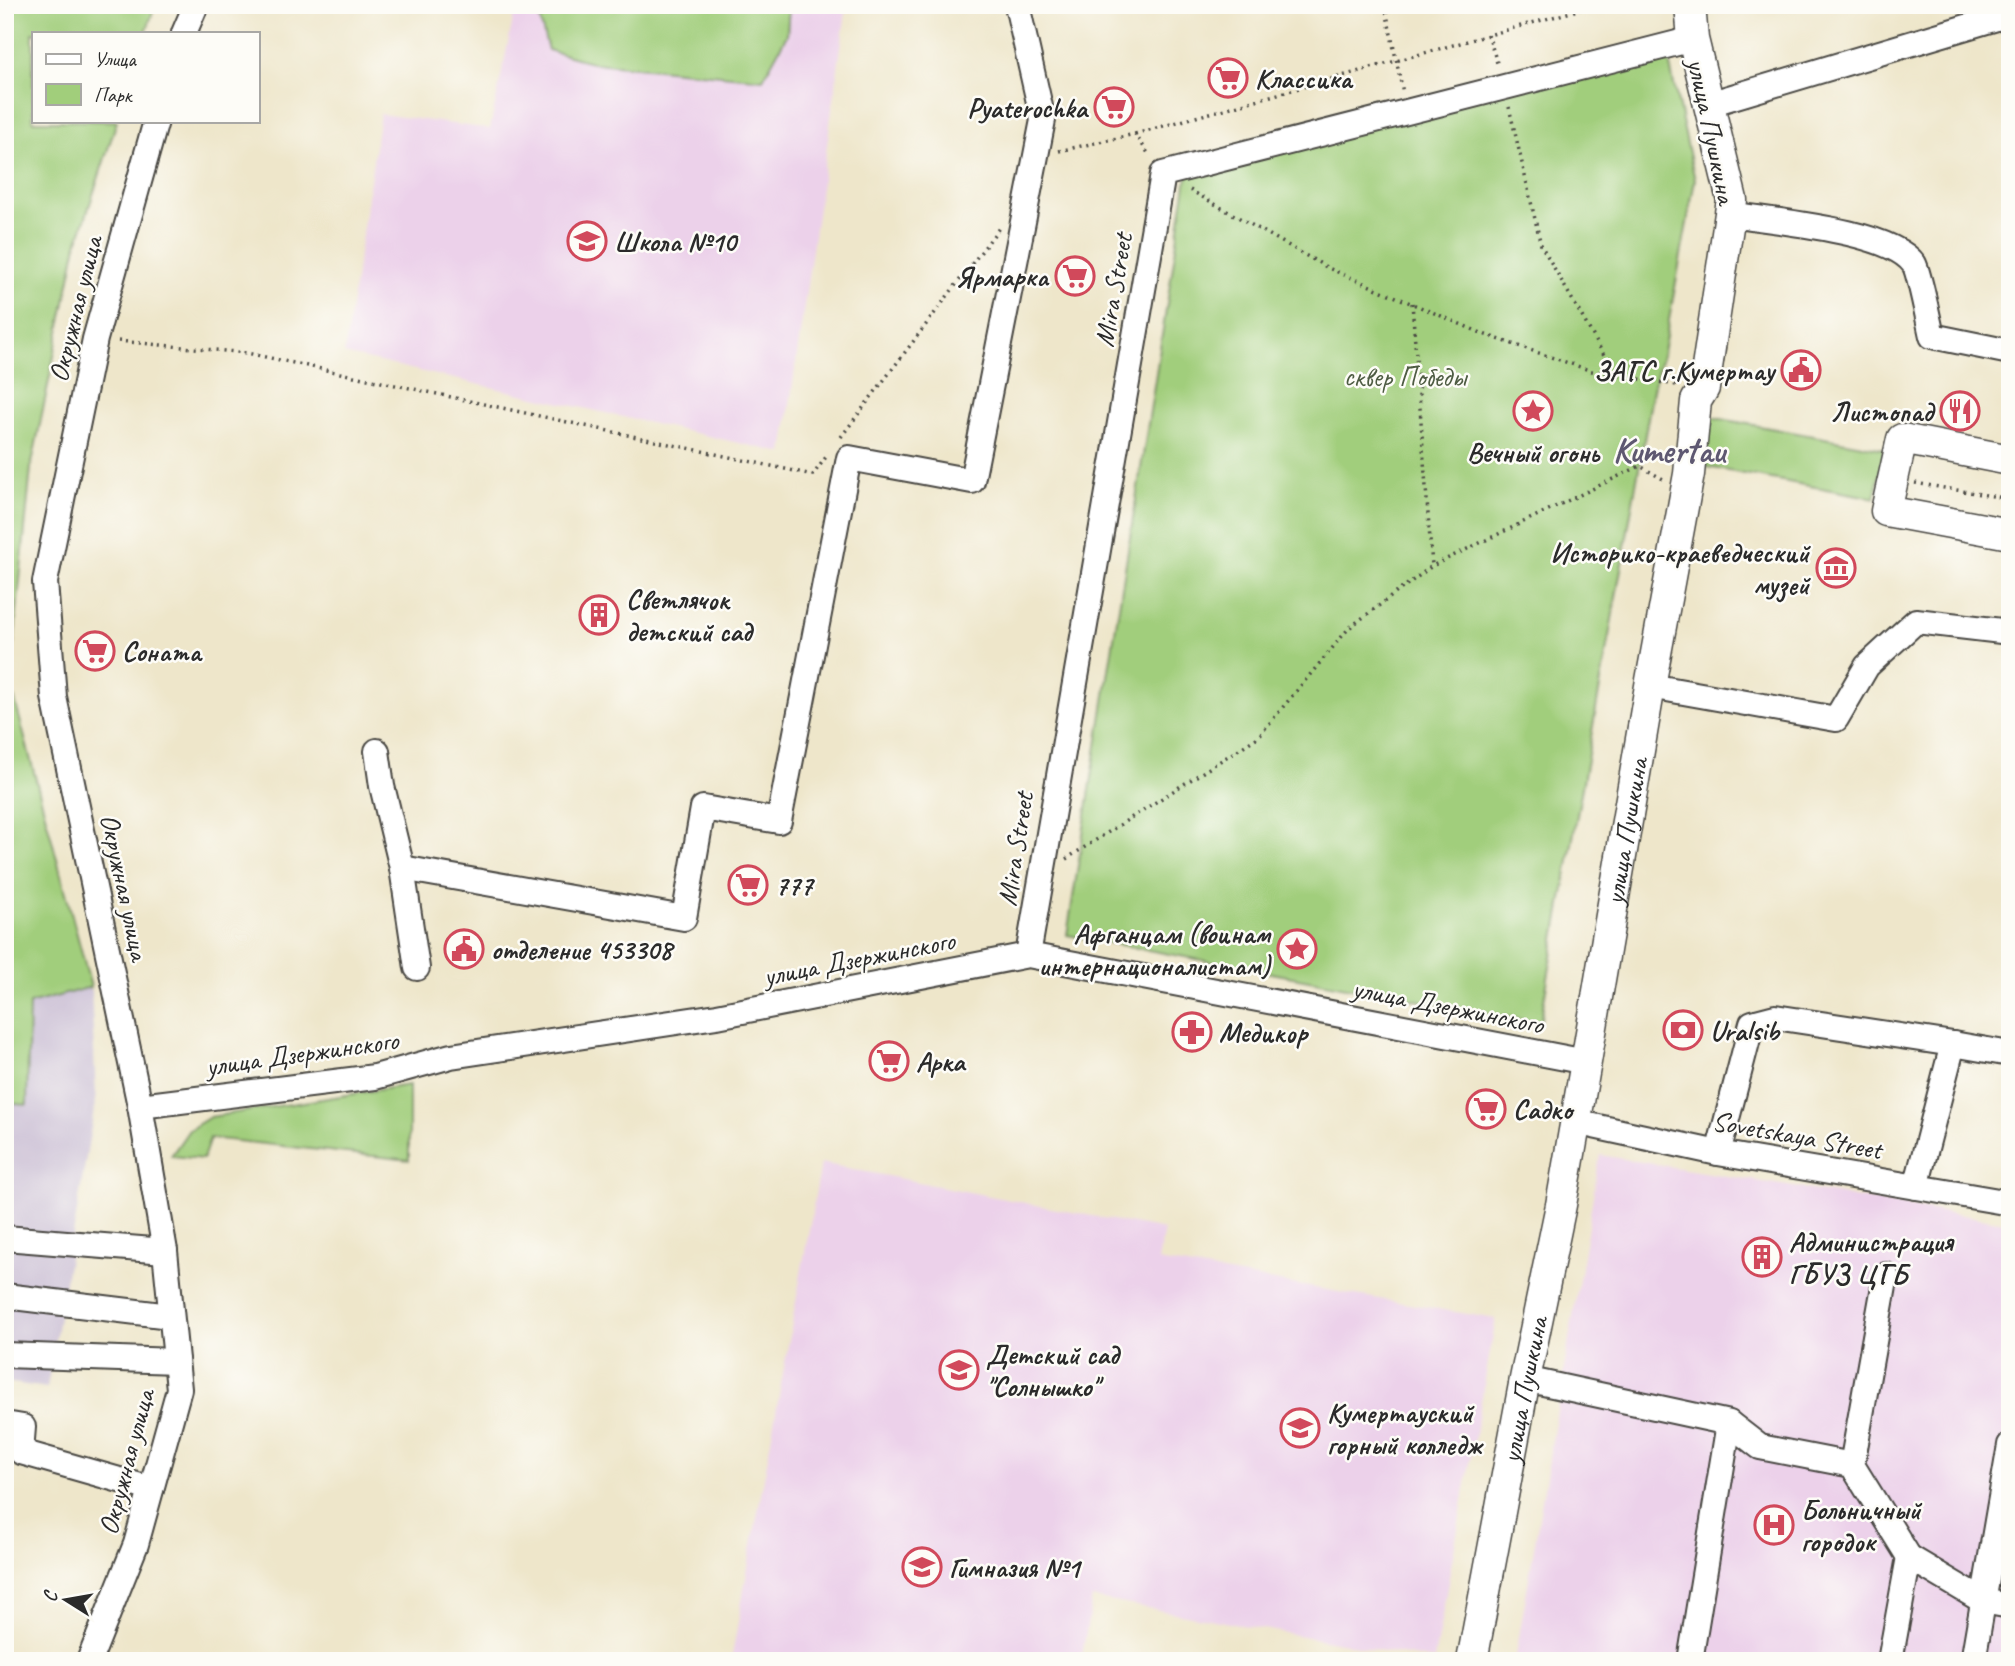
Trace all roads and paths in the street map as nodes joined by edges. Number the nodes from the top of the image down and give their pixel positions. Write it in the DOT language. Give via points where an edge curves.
graph roads {
  1 [pos="196,5"];
  2 [pos="1017,5"];
  3 [pos="1385,5"];
  4 [pos="1596,5"];
  5 [pos="1690,5"];
  6 [pos="2007,12"];
  7 [pos="184,32"];
  8 [pos="1488,34"];
  9 [pos="1693,39"];
  10 [pos="1395,61"];
  11 [pos="1505,87"];
  12 [pos="1709,104"];
  13 [pos="1407,112"];
  14 [pos="156,122"];
  15 [pos="1135,134"];
  16 [pos="1055,152"];
  17 [pos="1163,174"];
  18 [pos="1730,214"];
  19 [pos="1005,219"];
  20 [pos="1412,303"];
  21 [pos="95,339"];
  22 [pos="2010,352"];
  23 [pos="1616,376"];
  24 [pos="1704,388"];
  25 [pos="838,441"];
  26 [pos="830,453"];
  27 [pos="2010,460"];
  28 [pos="1910,482"];
  29 [pos="1684,491"];
  30 [pos="2010,499"];
  31 [pos="2010,534"];
  32 [pos="1432,566"];
  33 [pos="2010,632"];
  34 [pos="1650,686"];
  35 [pos="377,751"];
  36 [pos="402,868"];
  37 [pos="1041,875"];
  38 [pos="1028,955"];
  39 [pos="417,968"];
  40 [pos="1953,1044"];
  41 [pos="2010,1054"];
  42 [pos="1586,1062"];
  43 [pos="140,1105"];
  44 [pos="1575,1122"];
  45 [pos="1718,1153"];
  46 [pos="1916,1187"];
  47 [pos="2010,1203"];
  48 [pos="5,1238"];
  49 [pos="165,1251"];
  50 [pos="1886,1275"];
  51 [pos="5,1296"];
  52 [pos="170,1316"];
  53 [pos="5,1355"];
  54 [pos="176,1361"];
  55 [pos="1525,1379"];
  56 [pos="1729,1423"];
  57 [pos="5,1424"];
  58 [pos="2010,1445"];
  59 [pos="1852,1465"];
  60 [pos="151,1489"];
  61 [pos="1909,1557"];
  62 [pos="1983,1601"];
  63 [pos="2010,1606"];
  64 [pos="89,1661"];
  65 [pos="1472,1661"];
  66 [pos="1690,1661"];
  67 [pos="1890,1661"];
  68 [pos="1973,1661"];
  1 -- 7 [label="street"];
  2 -- 36 [label="street" via="1043,120 972,481 849,458 779,821 703,808 684,918"];
  3 -- 10 [label="path"];
  4 -- 8 [label="path"];
  5 -- 9 [label="main road, улица Пушкина"];
  6 -- 12 [label="street"];
  8 -- 10 [label="path"];
  8 -- 11 [label="path"];
  9 -- 11 [label="street"];
  9 -- 12 [label="main road, улица Пушкина"];
  10 -- 13 [label="path"];
  10 -- 15 [label="path"];
  11 -- 13 [label="street"];
  11 -- 23 [label="path" via="1541,245"];
  12 -- 18 [label="main road, улица Пушкина" via="1732,200"];
  13 -- 17 [label="street"];
  14 -- 21 [label="street, Окружная улица"];
  15 -- 16 [label="path"];
  15 -- 17 [label="path"];
  17 -- 20 [label="path" via="1328,268"];
  17 -- 37 [label="street, Mira Street"];
  18 -- 22 [label="street" via="1869,237 1895,248 1914,264 1932,336"];
  18 -- 24 [label="main road, улица Пушкина"];
  19 -- 25 [label="path"];
  20 -- 23 [label="path" via="1486,335"];
  20 -- 32 [label="path"];
  21 -- 26 [label="path" via="247,353 813,475"];
  21 -- 43 [label="street, Окружная улица" via="46,582 54,697"];
  23 -- 24 [label="path"];
  24 -- 29 [label="main road, улица Пушкина" via="1696,401"];
  27 -- 31 [label="main road" via="1902,439 1886,510"];
  28 -- 30 [label="path"];
  29 -- 32 [label="path" via="1640,466"];
  29 -- 34 [label="main road, улица Пушкина"];
  32 -- 37 [label="path" via="1349,628 1258,737"];
  33 -- 34 [label="street" via="1916,621 1867,666 1836,719"];
  34 -- 42 [label="main road, улица Пушкина"];
  35 -- 36 [label="street"];
  36 -- 39 [label="street"];
  37 -- 38 [label="street, Mira Street"];
  38 -- 42 [label="street, улица Дзержинского"];
  38 -- 43 [label="street, улица Дзержинского" via="717,1016 451,1056 375,1077"];
  40 -- 41 [label="street"];
  40 -- 45 [label="street" via="1775,1017 1752,1023"];
  40 -- 46 [label="street"];
  42 -- 44 [label="main road, улица Пушкина"];
  43 -- 49 [label="street, Окружная улица"];
  44 -- 45 [label="street, Sovetskaya Street"];
  44 -- 55 [label="main road, улица Пушкина"];
  45 -- 46 [label="street, Sovetskaya Street"];
  46 -- 47 [label="street, Sovetskaya Street"];
  48 -- 49 [label="street"];
  49 -- 52 [label="street, Окружная улица"];
  50 -- 59 [label="street"];
  51 -- 52 [label="street"];
  52 -- 54 [label="street, Окружная улица"];
  53 -- 54 [label="street"];
  54 -- 60 [label="street, Окружная улица" via="179,1389"];
  55 -- 56 [label="street"];
  55 -- 65 [label="main road, улица Пушкина"];
  56 -- 59 [label="street" via="1760,1447"];
  56 -- 66 [label="street"];
  57 -- 60 [label="street" via="23,1427 21,1452"];
  58 -- 62 [label="street"];
  59 -- 61 [label="street"];
  60 -- 64 [label="street, Окружная улица" via="136,1544"];
  61 -- 62 [label="street"];
  61 -- 67 [label="street"];
  62 -- 63 [label="street"];
  62 -- 68 [label="street"];
}
